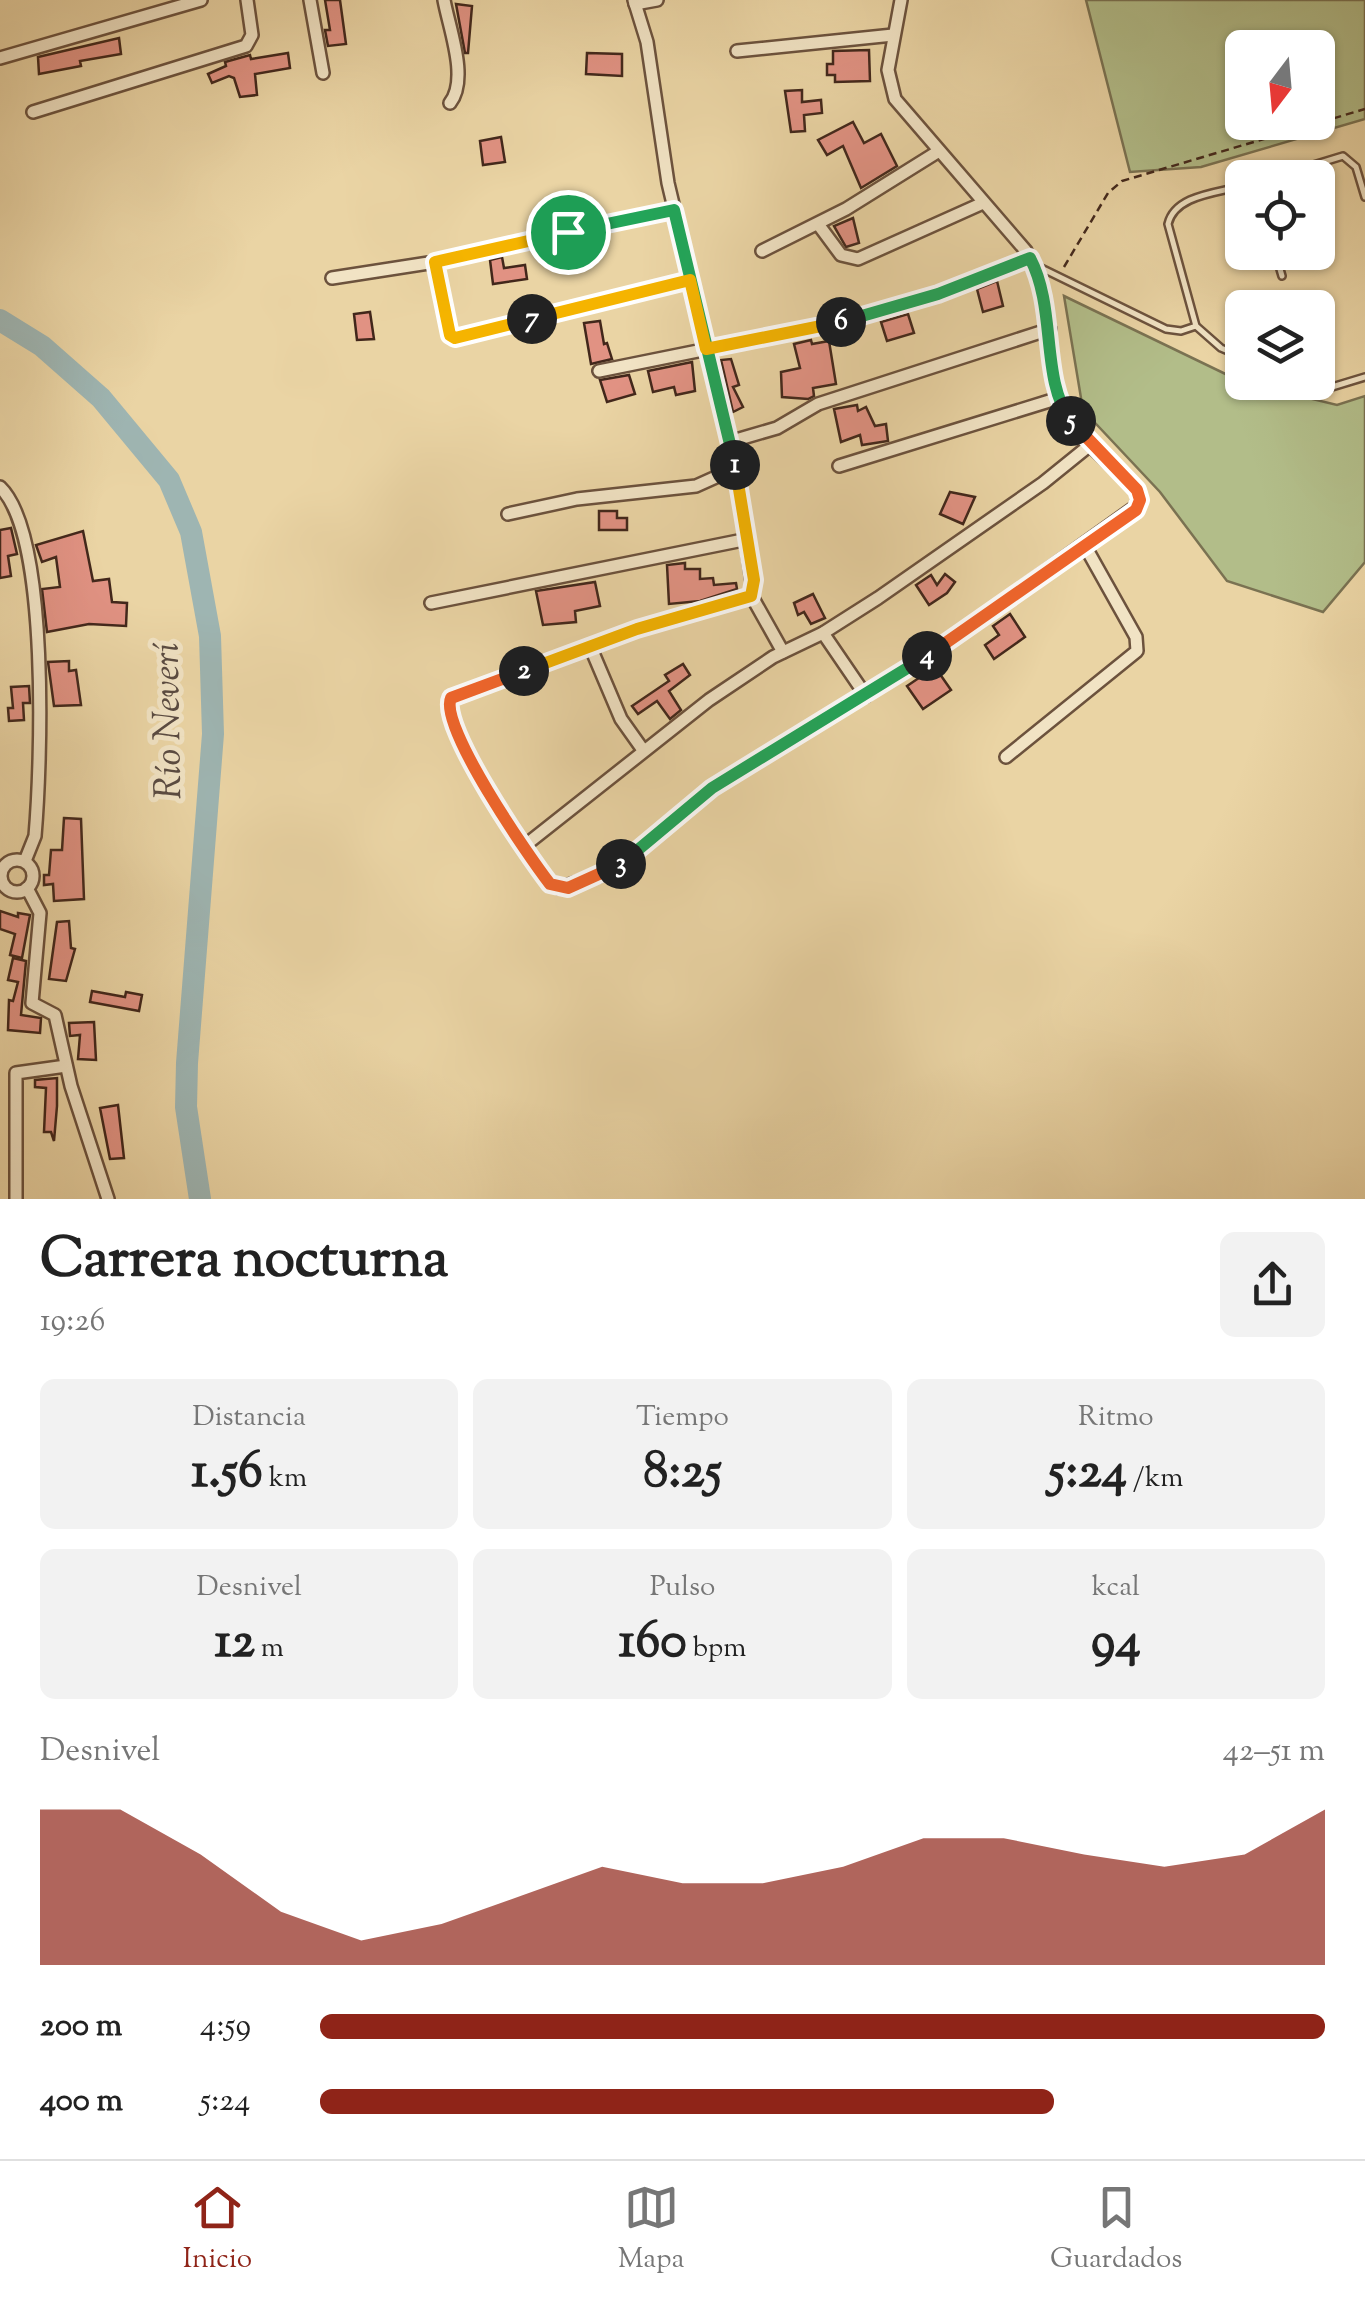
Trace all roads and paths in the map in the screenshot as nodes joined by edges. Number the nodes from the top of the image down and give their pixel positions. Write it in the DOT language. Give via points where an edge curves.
graph roads {
  1 [pos="200,0"];
  2 [pos="247,0"];
  3 [pos="310,0"];
  4 [pos="444,0"];
  5 [pos="657,0"];
  6 [pos="901,0"];
  7 [pos="634,2"];
  8 [pos="893,35"];
  9 [pos="737,50"];
  10 [pos="0,58"];
  11 [pos="322,73"];
  12 [pos="450,103"];
  13 [pos="1365,109"];
  14 [pos="32,112"];
  15 [pos="940,152"];
  16 [pos="1330,160"];
  17 [pos="1225,191"];
  18 [pos="1365,197"];
  19 [pos="983,203"];
  20 [pos="674,210"];
  21 [pos="818,224"];
  22 [pos="762,250"];
  23 [pos="1031,261"];
  24 [pos="435,262"];
  25 [pos="1280,270"];
  26 [pos="1282,276"];
  27 [pos="1058,277"];
  28 [pos="332,278"];
  29 [pos="690,280"];
  30 [pos="1196,326"];
  31 [pos="1050,329"];
  32 [pos="706,349"];
  33 [pos="1225,350"];
  34 [pos="599,371"];
  35 [pos="1365,377"];
  36 [pos="1335,386"];
  37 [pos="1059,398"];
  38 [pos="729,442"];
  39 [pos="1090,445"];
  40 [pos="839,466"];
  41 [pos="736,468"];
  42 [pos="0,487"];
  43 [pos="508,514"];
  44 [pos="748,540"];
  45 [pos="1086,546"];
  46 [pos="751,596"];
  47 [pos="431,604"];
  48 [pos="823,633"];
  49 [pos="590,646"];
  50 [pos="783,652"];
  51 [pos="866,696"];
  52 [pos="643,750"];
  53 [pos="1006,757"];
  54 [pos="524,847"];
  55 [pos="25,862"];
  56 [pos="27,888"];
  57 [pos="66,1066"];
  58 [pos="16,1199"];
  59 [pos="108,1199"];
  1 -- 10 [label="street"];
  2 -- 14 [label="street" via="252,35 246,46"];
  3 -- 11 [label="street"];
  4 -- 12 [label="street" via="457,74"];
  5 -- 7 [label="street"];
  6 -- 8 [label="street"];
  7 -- 20 [label="street" via="647,42"];
  8 -- 9 [label="street"];
  8 -- 15 [label="street" via="891,90"];
  13 -- 27 [label="path" via="1122,181"];
  15 -- 19 [label="street"];
  15 -- 21 [label="street"];
  16 -- 18 [label="lane" via="1343,156 1356,167"];
  17 -- 30 [label="lane" via="1181,203 1168,224"];
  19 -- 21 [label="street" via="858,258 842,255"];
  19 -- 23 [label="street"];
  20 -- 24 [label="street"];
  20 -- 29 [label="street"];
  21 -- 22 [label="street"];
  23 -- 27 [label="lane"];
  23 -- 31 [label="street"];
  23 -- 32 [label="street" via="846,321"];
  24 -- 28 [label="street"];
  24 -- 29 [label="street" via="455,338"];
  25 -- 26 [label="lane"];
  27 -- 30 [label="lane" via="1166,329"];
  29 -- 32 [label="street"];
  30 -- 33 [label="lane"];
  31 -- 37 [label="street"];
  31 -- 38 [label="street" via="818,404 778,428"];
  32 -- 34 [label="street"];
  32 -- 38 [label="street"];
  35 -- 36 [label="lane"];
  37 -- 39 [label="street"];
  37 -- 40 [label="street"];
  38 -- 41 [label="street"];
  39 -- 45 [label="street" via="1140,500 1136,510"];
  39 -- 48 [label="street"];
  41 -- 43 [label="street" via="696,486"];
  41 -- 44 [label="street"];
  42 -- 55 [label="street" via="12,498 28,560 40,670 36,836"];
  44 -- 46 [label="street"];
  44 -- 47 [label="street"];
  45 -- 51 [label="street"];
  45 -- 53 [label="street" via="1138,651"];
  46 -- 49 [label="street"];
  46 -- 50 [label="street"];
  48 -- 50 [label="street"];
  48 -- 51 [label="street"];
  49 -- 52 [label="street"];
  49 -- 54 [label="street" via="448,702 493,803"];
  50 -- 52 [label="street"];
  51 -- 54 [label="street" via="712,788 611,872 554,886"];
  52 -- 54 [label="street"];
  55 -- 56 [label="street" via="33,877"];
  55 -- 56 [label="street" via="12,860 0,874 9,890"];
  56 -- 57 [label="street" via="40,913 32,1004 55,1015"];
  57 -- 58 [label="street" via="16,1073"];
  57 -- 59 [label="street"];
}
